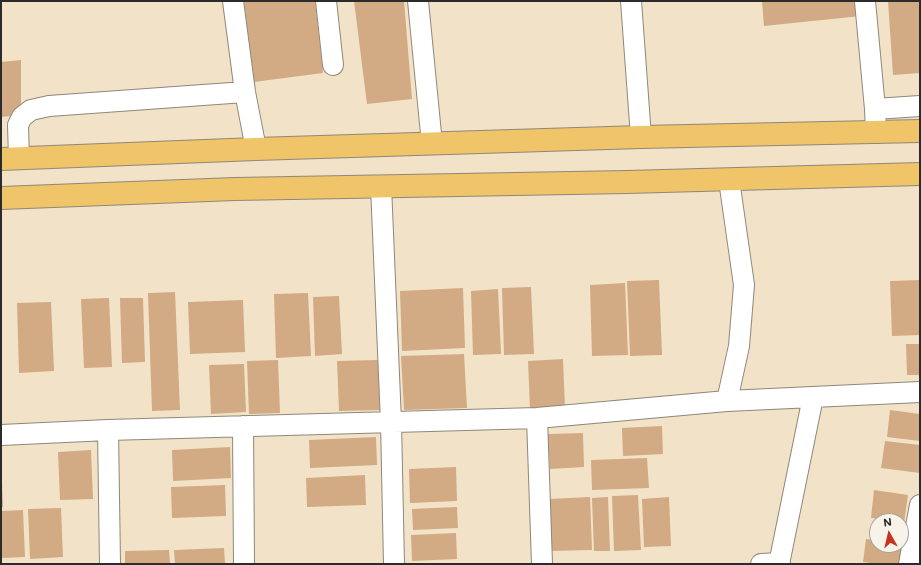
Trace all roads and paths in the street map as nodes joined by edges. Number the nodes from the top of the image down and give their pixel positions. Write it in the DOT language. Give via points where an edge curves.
graph roads {
  1 [pos="233,1"];
  2 [pos="326,1"];
  3 [pos="418,1"];
  4 [pos="631,1"];
  5 [pos="865,1"];
  6 [pos="333,65"];
  7 [pos="245,92"];
  8 [pos="920,106"];
  9 [pos="875,109"];
  10 [pos="920,131"];
  11 [pos="876,133"];
  12 [pos="641,137"];
  13 [pos="432,144"];
  14 [pos="256,149"];
  15 [pos="10,159"];
  16 [pos="920,174"];
  17 [pos="729,180"];
  18 [pos="381,186"];
  19 [pos="1,198"];
  20 [pos="920,392"];
  21 [pos="813,397"];
  22 [pos="727,401"];
  23 [pos="537,418"];
  24 [pos="391,422"];
  25 [pos="243,426"];
  26 [pos="108,430"];
  27 [pos="1,435"];
  28 [pos="920,505"];
  29 [pos="110,564"];
  30 [pos="244,564"];
  31 [pos="394,564"];
  32 [pos="542,564"];
  33 [pos="773,564"];
  34 [pos="909,564"];
  1 -- 7 [label="street"];
  2 -- 6 [label="street"];
  3 -- 13 [label="street"];
  4 -- 12 [label="street"];
  5 -- 9 [label="street"];
  7 -- 14 [label="street"];
  7 -- 15 [label="street" via="49,106 32,110 22,117 18,125"];
  8 -- 9 [label="street"];
  9 -- 11 [label="street"];
  10 -- 11 [label="main road"];
  11 -- 12 [label="main road"];
  12 -- 13 [label="main road"];
  13 -- 14 [label="main road"];
  14 -- 15 [label="main road"];
  16 -- 17 [label="main road"];
  17 -- 18 [label="main road"];
  17 -- 22 [label="street" via="744,285 739,346"];
  18 -- 19 [label="main road"];
  18 -- 24 [label="street"];
  20 -- 21 [label="street"];
  21 -- 22 [label="street"];
  21 -- 33 [label="street"];
  22 -- 23 [label="street"];
  23 -- 24 [label="street"];
  23 -- 32 [label="street"];
  24 -- 25 [label="street"];
  24 -- 31 [label="street"];
  25 -- 26 [label="street"];
  25 -- 30 [label="street"];
  26 -- 27 [label="street"];
  26 -- 29 [label="street"];
  28 -- 34 [label="street"];
}
